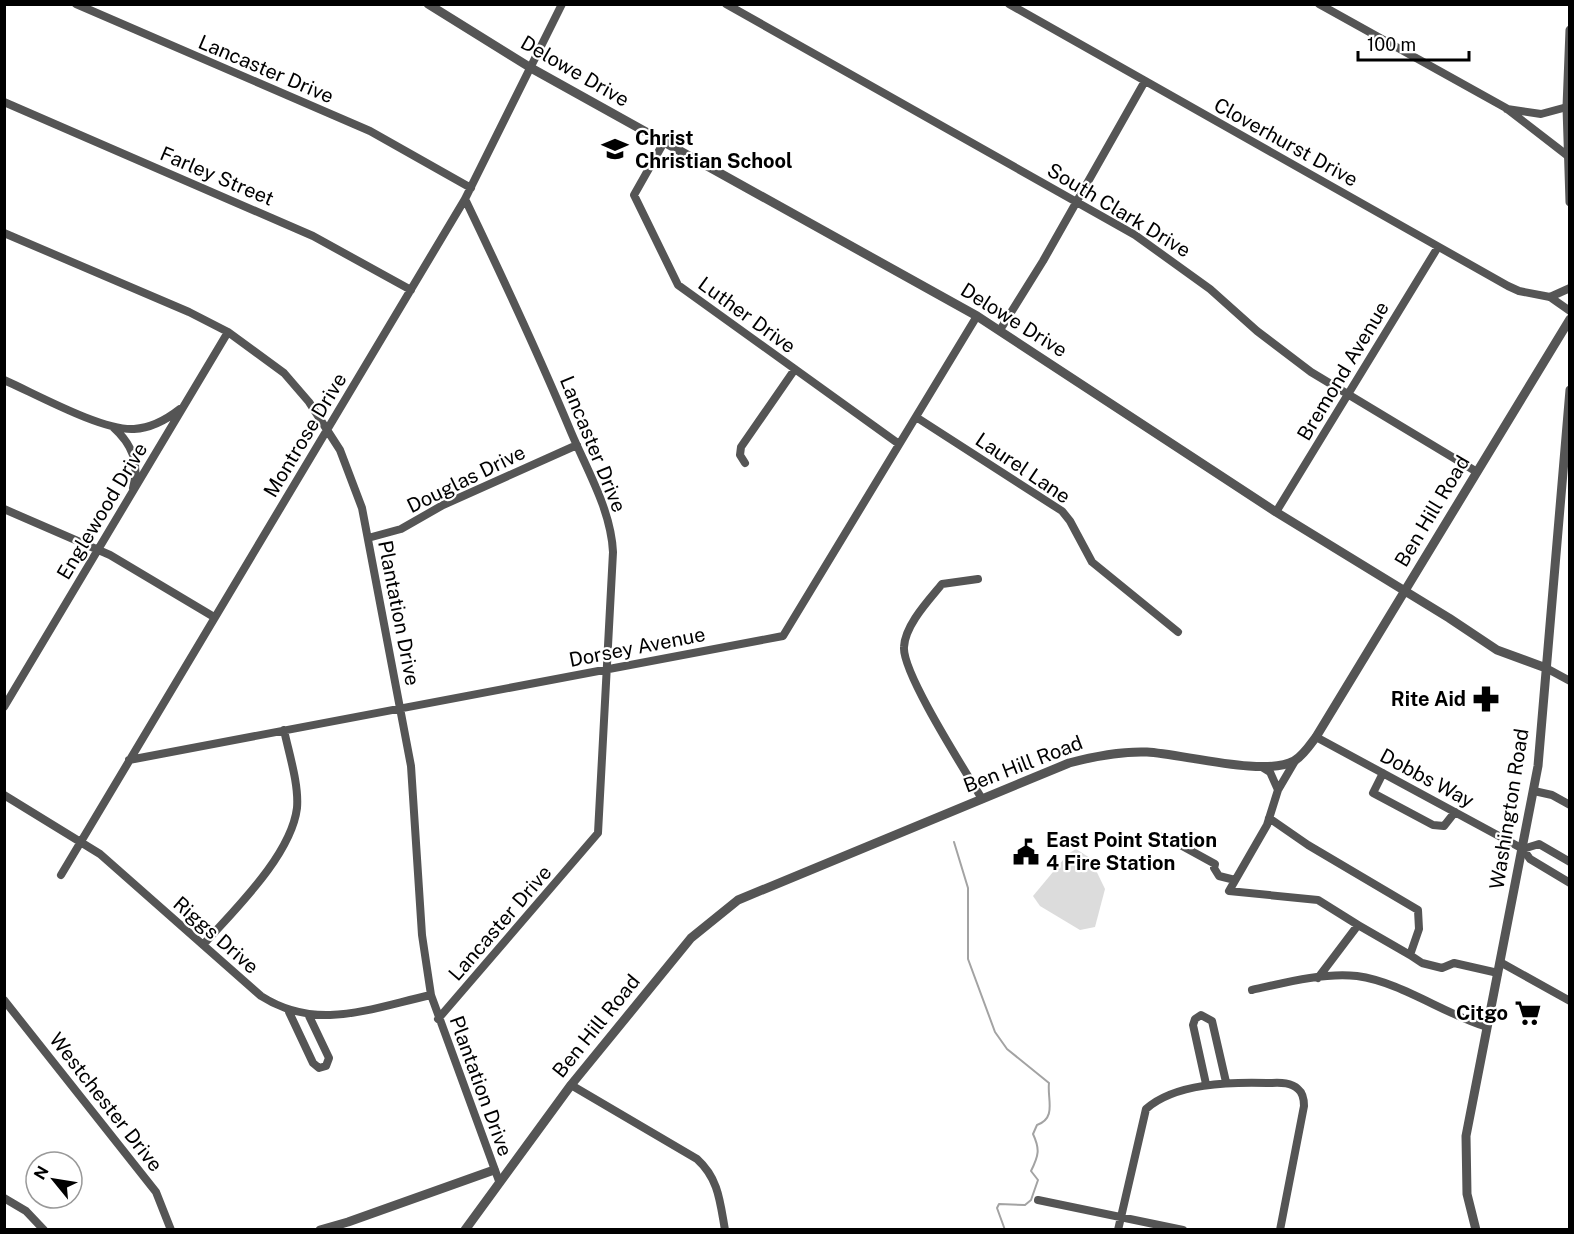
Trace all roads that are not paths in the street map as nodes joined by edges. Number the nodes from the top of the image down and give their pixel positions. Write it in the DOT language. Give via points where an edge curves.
graph roads {
  1 [pos="76,4"];
  2 [pos="428,4"];
  3 [pos="562,4"];
  4 [pos="1009,4"];
  5 [pos="1319,4"];
  6 [pos="727,5"];
  7 [pos="1569,30"];
  8 [pos="531,68"];
  9 [pos="1145,81"];
  10 [pos="4,102"];
  11 [pos="1567,107"];
  12 [pos="1506,108"];
  13 [pos="664,142"];
  14 [pos="1568,156"];
  15 [pos="471,188"];
  16 [pos="465,199"];
  17 [pos="1077,202"];
  18 [pos="1569,202"];
  19 [pos="4,233"];
  20 [pos="1438,247"];
  21 [pos="1569,288"];
  22 [pos="411,290"];
  23 [pos="1550,297"];
  24 [pos="1569,311"];
  25 [pos="977,316"];
  26 [pos="1569,319"];
  27 [pos="999,330"];
  28 [pos="228,332"];
  29 [pos="795,369"];
  30 [pos="4,380"];
  31 [pos="1569,390"];
  32 [pos="1348,394"];
  33 [pos="183,407"];
  34 [pos="1569,409"];
  35 [pos="916,417"];
  36 [pos="112,427"];
  37 [pos="328,429"];
  38 [pos="900,444"];
  39 [pos="577,445"];
  40 [pos="745,463"];
  41 [pos="1477,472"];
  42 [pos="4,509"];
  43 [pos="1276,512"];
  44 [pos="119,516"];
  45 [pos="368,538"];
  46 [pos="99,549"];
  47 [pos="978,579"];
  48 [pos="1405,591"];
  49 [pos="214,617"];
  50 [pos="1178,632"];
  51 [pos="1546,668"];
  52 [pos="608,669"];
  53 [pos="1569,681"];
  54 [pos="4,707"];
  55 [pos="401,708"];
  56 [pos="284,730"];
  57 [pos="1316,737"];
  58 [pos="129,760"];
  59 [pos="1295,761"];
  60 [pos="1262,767"];
  61 [pos="1383,773"];
  62 [pos="1278,790"];
  63 [pos="1534,790"];
  64 [pos="4,795"];
  65 [pos="982,799"];
  66 [pos="1569,806"];
  67 [pos="1455,812"];
  68 [pos="1269,818"];
  69 [pos="1164,836"];
  70 [pos="81,841"];
  71 [pos="1523,849"];
  72 [pos="1569,862"];
  73 [pos="61,875"];
  74 [pos="1235,880"];
  75 [pos="1569,883"];
  76 [pos="1358,925"];
  77 [pos="202,945"];
  78 [pos="1410,955"];
  79 [pos="1500,962"];
  80 [pos="1498,973"];
  81 [pos="1318,978"];
  82 [pos="1252,990"];
  83 [pos="431,995"];
  84 [pos="4,1000"];
  85 [pos="1569,1001"];
  86 [pos="290,1012"];
  87 [pos="309,1016"];
  88 [pos="438,1019"];
  89 [pos="1487,1027"];
  90 [pos="1226,1082"];
  91 [pos="1206,1084"];
  92 [pos="571,1085"];
  93 [pos="494,1170"];
  94 [pos="499,1181"];
  95 [pos="4,1198"];
  96 [pos="1038,1200"];
  97 [pos="1122,1217"];
  98 [pos="44,1230"];
  99 [pos="171,1230"];
  100 [pos="320,1230"];
  101 [pos="465,1230"];
  102 [pos="724,1230"];
  103 [pos="1118,1230"];
  104 [pos="1183,1230"];
  105 [pos="1280,1230"];
  106 [pos="1476,1230"];
  1 -- 15 [label="street, Lancaster Drive" via="370,132"];
  2 -- 8 [label="street, Delowe Drive"];
  3 -- 8 [label="street, Montrose Drive"];
  4 -- 9 [label="street, Cloverhurst Drive"];
  5 -- 12 [label="street"];
  6 -- 17 [label="street, South Clark Drive"];
  7 -- 11 [label="street"];
  8 -- 13 [label="street, Delowe Drive"];
  8 -- 15 [label="street, Montrose Drive"];
  9 -- 17 [label="street"];
  9 -- 20 [label="street, Cloverhurst Drive"];
  10 -- 22 [label="street, Farley Street" via="313,236"];
  11 -- 12 [label="street" via="1541,114"];
  11 -- 14 [label="street"];
  12 -- 14 [label="street"];
  13 -- 25 [label="street, Delowe Drive"];
  13 -- 29 [label="street, Luther Drive" via="634,195 678,285"];
  14 -- 18 [label="street"];
  15 -- 16 [label="street, Montrose Drive"];
  16 -- 22 [label="street, Montrose Drive"];
  16 -- 39 [label="street, Lancaster Drive" via="519,310"];
  17 -- 27 [label="street"];
  17 -- 32 [label="street, South Clark Drive" via="1172,259 1280,350"];
  19 -- 28 [label="street, Plantation Drive"];
  20 -- 23 [label="street, Cloverhurst Drive" via="1519,291"];
  20 -- 32 [label="street, Bremond Avenue"];
  21 -- 23 [label="street"];
  22 -- 37 [label="street, Montrose Drive"];
  23 -- 24 [label="street, Cloverhurst Drive"];
  25 -- 27 [label="street, Delowe Drive"];
  25 -- 35 [label="street, Dorsey Avenue"];
  26 -- 41 [label="street, Ben Hill Road"];
  27 -- 43 [label="street, Delowe Drive"];
  28 -- 33 [label="street, Englewood Drive"];
  28 -- 37 [label="street, Plantation Drive" via="284,373"];
  29 -- 38 [label="street, Luther Drive"];
  29 -- 40 [label="street" via="741,447"];
  30 -- 36 [label="street"];
  31 -- 34 [label="street, Washington Road"];
  32 -- 41 [label="street, South Clark Drive"];
  32 -- 43 [label="street, Bremond Avenue"];
  33 -- 36 [label="street" via="150,427"];
  33 -- 44 [label="street, Englewood Drive"];
  34 -- 51 [label="street, Washington Road"];
  35 -- 38 [label="street, Dorsey Avenue"];
  35 -- 50 [label="street, Laurel Lane" via="1062,511 1092,562"];
  36 -- 44 [label="street" via="129,445 136,466 133,487"];
  37 -- 45 [label="street, Plantation Drive" via="354,481"];
  37 -- 49 [label="street, Montrose Drive"];
  38 -- 52 [label="street, Dorsey Avenue" via="783,636"];
  39 -- 45 [label="street, Douglas Drive" via="443,505 400,529"];
  39 -- 52 [label="street, Lancaster Drive" via="612,537"];
  41 -- 48 [label="street, Ben Hill Road"];
  42 -- 46 [label="street"];
  43 -- 48 [label="street, Delowe Drive"];
  44 -- 46 [label="street, Englewood Drive"];
  45 -- 55 [label="street, Plantation Drive"];
  46 -- 49 [label="street"];
  46 -- 54 [label="street, Englewood Drive"];
  47 -- 65 [label="street" via="942,584 904,646 905,657 928,707"];
  48 -- 51 [label="street, Delowe Drive" via="1497,651"];
  48 -- 57 [label="street, Ben Hill Road"];
  49 -- 58 [label="street, Montrose Drive"];
  51 -- 53 [label="street, Delowe Drive"];
  51 -- 63 [label="street, Washington Road"];
  52 -- 55 [label="street, Dorsey Avenue"];
  52 -- 88 [label="street, Lancaster Drive" via="598,833"];
  55 -- 56 [label="street, Dorsey Avenue"];
  55 -- 83 [label="street, Plantation Drive" via="411,766 422,935"];
  56 -- 58 [label="street, Dorsey Avenue"];
  56 -- 77 [label="street" via="297,796 293,822 266,874"];
  57 -- 59 [label="street, Ben Hill Road"];
  57 -- 61 [label="street, Dobbs Way"];
  58 -- 70 [label="street, Montrose Drive"];
  59 -- 60 [label="street, Ben Hill Road"];
  59 -- 62 [label="street"];
  60 -- 62 [label="street" via="1270,772"];
  60 -- 65 [label="street, Ben Hill Road" via="1149,752 1114,753 1070,763"];
  61 -- 67 [label="street, Dobbs Way"];
  61 -- 67 [label="street" via="1373,793 1432,825 1444,826"];
  62 -- 68 [label="street"];
  63 -- 66 [label="street"];
  63 -- 71 [label="street, Washington Road"];
  64 -- 70 [label="street, Riggs Drive"];
  65 -- 92 [label="street, Ben Hill Road" via="756,891 721,911 691,938"];
  67 -- 71 [label="street, Dobbs Way"];
  68 -- 74 [label="street"];
  68 -- 78 [label="street" via="1418,910 1419,929"];
  69 -- 74 [label="street" via="1215,864 1219,876"];
  70 -- 73 [label="street, Montrose Drive"];
  70 -- 77 [label="street, Riggs Drive"];
  71 -- 72 [label="street" via="1539,844"];
  71 -- 75 [label="street" via="1530,860"];
  71 -- 79 [label="street, Washington Road"];
  74 -- 76 [label="street" via="1230,891 1318,900"];
  76 -- 78 [label="street"];
  76 -- 81 [label="street"];
  77 -- 86 [label="street, Riggs Drive" via="261,996"];
  78 -- 80 [label="street" via="1442,968 1454,963"];
  79 -- 80 [label="street, Washington Road"];
  79 -- 85 [label="street"];
  80 -- 89 [label="street, Washington Road"];
  81 -- 82 [label="street"];
  81 -- 89 [label="street" via="1360,976"];
  83 -- 87 [label="street, Riggs Drive" via="339,1015"];
  83 -- 88 [label="street, Plantation Drive"];
  84 -- 99 [label="street, Westchester Drive" via="156,1192"];
  86 -- 87 [label="street, Riggs Drive"];
  86 -- 87 [label="street" via="313,1063 319,1068 327,1066 329,1058"];
  88 -- 93 [label="street, Plantation Drive"];
  89 -- 106 [label="street, Washington Road" via="1466,1136 1467,1194"];
  90 -- 91 [label="street"];
  90 -- 91 [label="street" via="1212,1021 1201,1015 1193,1025"];
  90 -- 105 [label="street" via="1288,1083 1304,1097"];
  91 -- 97 [label="street" via="1154,1102 1146,1109"];
  92 -- 94 [label="street, Ben Hill Road"];
  92 -- 102 [label="street" via="710,1170 718,1188"];
  93 -- 94 [label="street, Plantation Drive"];
  93 -- 100 [label="street"];
  94 -- 101 [label="street, Ben Hill Road"];
  95 -- 98 [label="street" via="26,1211"];
  96 -- 97 [label="street"];
  97 -- 103 [label="street"];
  97 -- 104 [label="street"];
}
